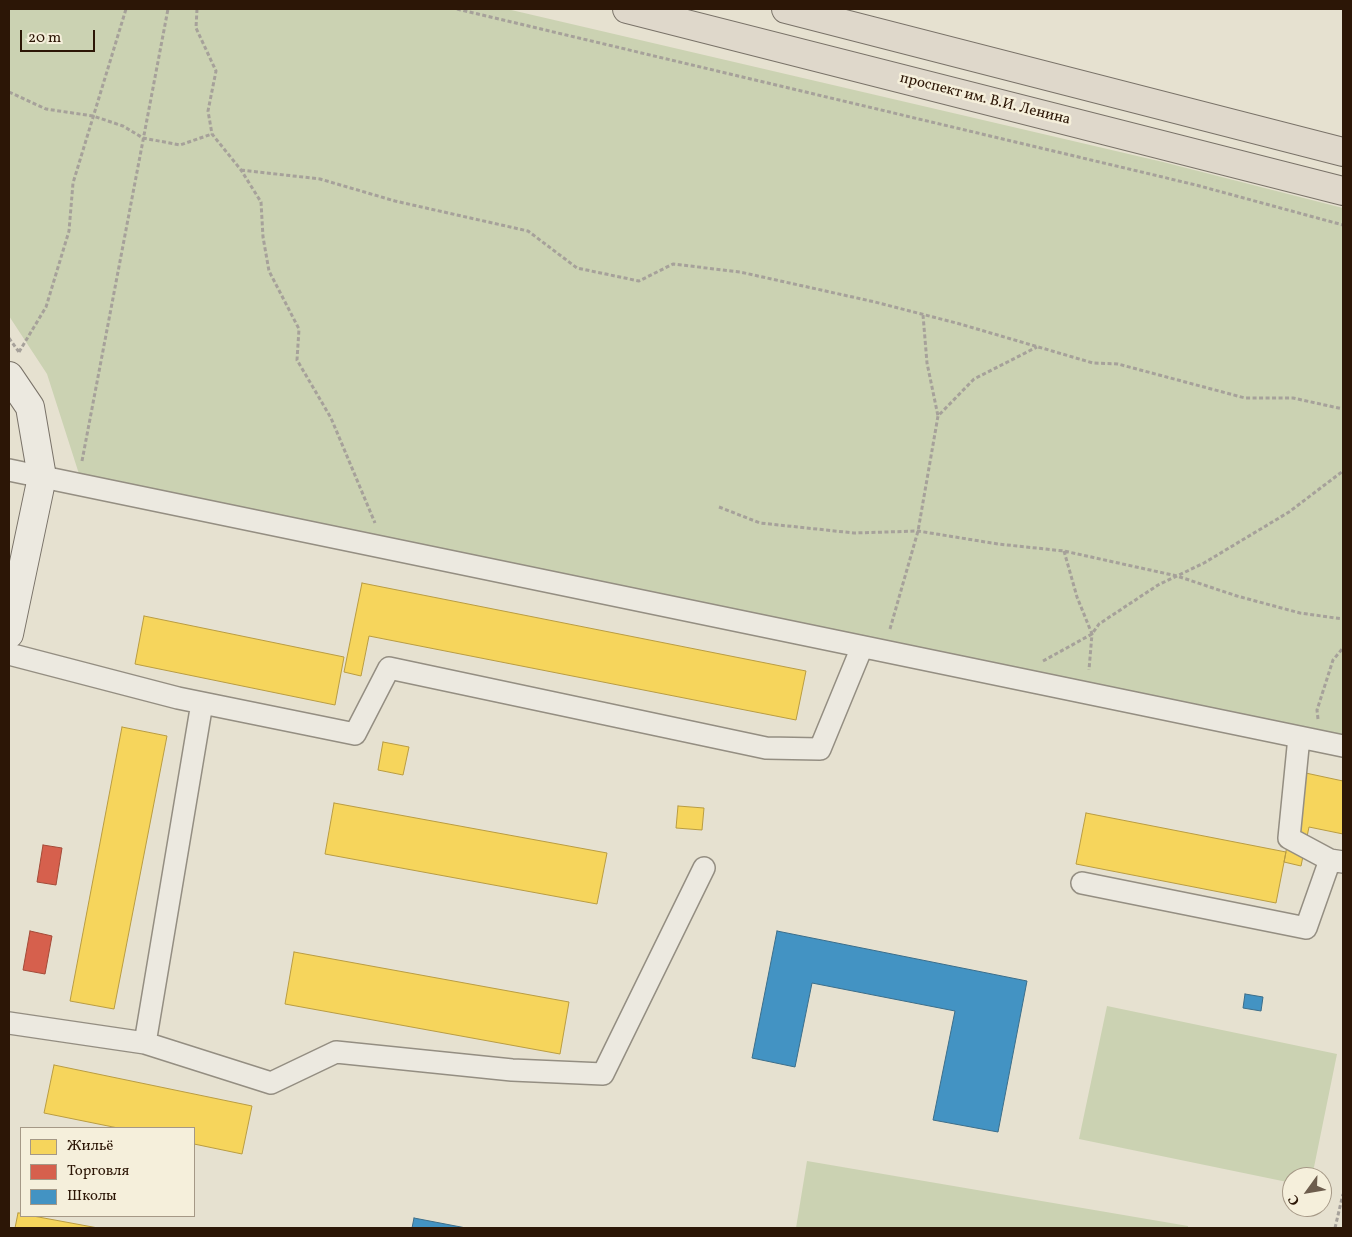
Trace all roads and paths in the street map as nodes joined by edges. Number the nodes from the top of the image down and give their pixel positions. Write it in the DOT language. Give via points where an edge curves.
graph roads {
  1 [pos="126,9"];
  2 [pos="168,9"];
  3 [pos="197,9"];
  4 [pos="457,9"];
  5 [pos="627,9"];
  6 [pos="786,9"];
  7 [pos="9,92"];
  8 [pos="92,116"];
  9 [pos="212,134"];
  10 [pos="143,138"];
  11 [pos="1343,152"];
  12 [pos="241,170"];
  13 [pos="1343,191"];
  14 [pos="1343,225"];
  15 [pos="923,315"];
  16 [pos="1037,347"];
  17 [pos="14,364"];
  18 [pos="1343,409"];
  19 [pos="938,416"];
  20 [pos="9,470"];
  21 [pos="1343,471"];
  22 [pos="42,477"];
  23 [pos="77,484"];
  24 [pos="720,507"];
  25 [pos="918,531"];
  26 [pos="388,548"];
  27 [pos="1064,551"];
  28 [pos="1177,576"];
  29 [pos="1343,619"];
  30 [pos="9,634"];
  31 [pos="1092,634"];
  32 [pos="862,647"];
  33 [pos="1343,648"];
  34 [pos="883,651"];
  35 [pos="9,654"];
  36 [pos="1026,680"];
  37 [pos="1088,693"];
  38 [pos="202,703"];
  39 [pos="1299,737"];
  40 [pos="1320,741"];
  41 [pos="1343,746"];
  42 [pos="1337,861"];
  43 [pos="704,868"];
  44 [pos="1082,883"];
  45 [pos="9,1023"];
  46 [pos="145,1044"];
  47 [pos="1343,1194"];
  48 [pos="1335,1228"];
  1 -- 8 [label="path"];
  2 -- 10 [label="path"];
  3 -- 9 [label="path" via="196,28 216,71 208,111"];
  4 -- 14 [label="path" via="1196,185"];
  5 -- 13 [label="main road, проспект им. В.И. Ленина"];
  6 -- 11 [label="main road"];
  7 -- 8 [label="path" via="46,109"];
  8 -- 10 [label="path" via="123,126"];
  8 -- 17 [label="path" via="73,183 69,231 46,308"];
  9 -- 10 [label="path" via="180,145"];
  9 -- 12 [label="path"];
  10 -- 23 [label="path"];
  12 -- 15 [label="path" via="320,179 528,231 577,268 639,282 673,264 683,265 740,272"];
  12 -- 26 [label="path" via="261,202 269,271 299,329 297,360 331,418 370,514"];
  15 -- 16 [label="path"];
  15 -- 19 [label="path" via="927,363"];
  16 -- 18 [label="path" via="1094,363 1118,364 1245,398 1293,398"];
  16 -- 19 [label="path" via="974,380"];
  17 -- 22 [label="street" via="30,407"];
  19 -- 25 [label="path"];
  20 -- 22 [label="street"];
  21 -- 28 [label="path" via="1289,512"];
  22 -- 23 [label="street"];
  22 -- 30 [label="street"];
  23 -- 26 [label="street"];
  24 -- 25 [label="path" via="760,523 854,533"];
  25 -- 27 [label="path"];
  25 -- 34 [label="path"];
  26 -- 32 [label="street"];
  27 -- 28 [label="path"];
  27 -- 31 [label="path" via="1076,597"];
  28 -- 29 [label="path" via="1300,613"];
  28 -- 31 [label="path" via="1099,624"];
  31 -- 36 [label="path" via="1042,661"];
  31 -- 37 [label="path"];
  32 -- 34 [label="street"];
  32 -- 38 [label="street" via="820,749 766,748 389,668 355,734"];
  33 -- 40 [label="path" via="1333,660 1317,710"];
  34 -- 36 [label="street"];
  35 -- 38 [label="street"];
  36 -- 37 [label="street"];
  37 -- 39 [label="street"];
  38 -- 46 [label="street"];
  39 -- 40 [label="street"];
  39 -- 42 [label="street" via="1289,838"];
  40 -- 41 [label="street"];
  42 -- 44 [label="street" via="1306,928"];
  43 -- 46 [label="street" via="603,1074 512,1070 336,1052 271,1083"];
  45 -- 46 [label="street"];
  47 -- 48 [label="path"];
}
